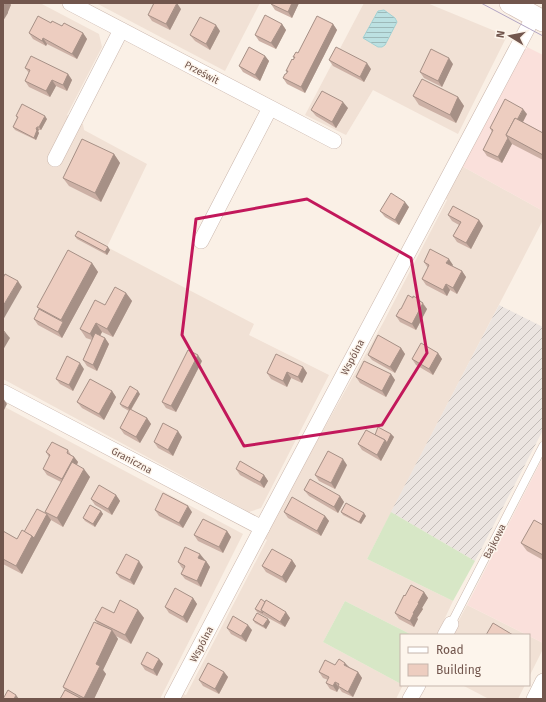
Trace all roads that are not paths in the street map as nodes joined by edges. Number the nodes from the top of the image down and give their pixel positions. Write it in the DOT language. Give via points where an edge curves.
graph roads {
  1 [pos="70,3"];
  2 [pos="510,3"];
  3 [pos="534,13"];
  4 [pos="121,30"];
  5 [pos="270,108"];
  6 [pos="334,141"];
  7 [pos="54,159"];
  8 [pos="201,242"];
  9 [pos="3,392"];
  10 [pos="543,446"];
  11 [pos="262,528"];
  12 [pos="448,630"];
  13 [pos="543,681"];
  14 [pos="417,686"];
  15 [pos="172,699"];
  16 [pos="410,699"];
  17 [pos="534,699"];
  1 -- 4 [label="street, Prześwit"];
  2 -- 3 [label="main road"];
  3 -- 11 [label="street, Wspólna"];
  4 -- 5 [label="street, Prześwit"];
  4 -- 7 [label="street"];
  5 -- 6 [label="street, Prześwit"];
  5 -- 8 [label="street"];
  9 -- 11 [label="street, Graniczna"];
  10 -- 12 [label="lane, Bajkowa"];
  11 -- 15 [label="street, Wspólna"];
  13 -- 17 [label="street"];
  14 -- 16 [label="street"];
}
